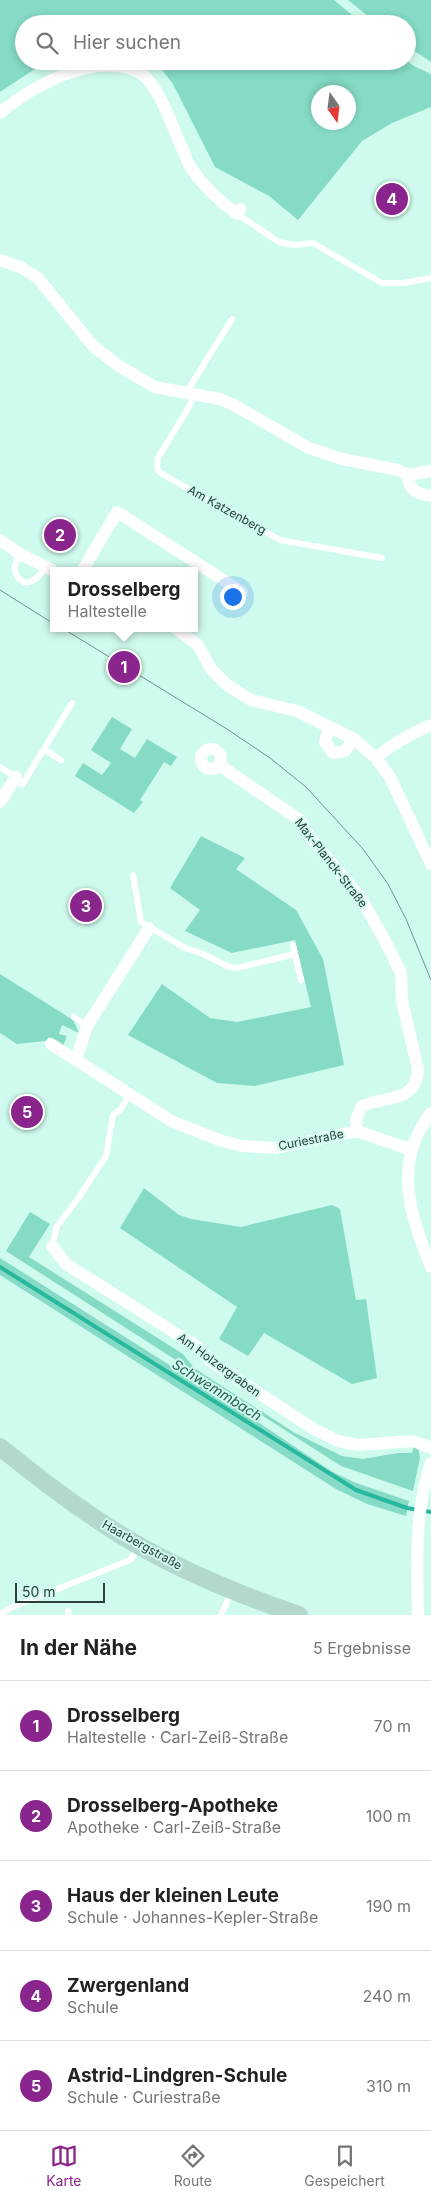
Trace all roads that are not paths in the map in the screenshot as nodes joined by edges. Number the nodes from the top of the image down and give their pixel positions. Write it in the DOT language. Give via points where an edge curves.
graph roads {
  1 [pos="79,70"];
  2 [pos="131,70"];
  3 [pos="0,113"];
  4 [pos="238,211"];
  5 [pos="0,260"];
  6 [pos="431,278"];
  7 [pos="232,319"];
  8 [pos="190,394"];
  9 [pos="431,472"];
  10 [pos="408,475"];
  11 [pos="431,496"];
  12 [pos="0,540"];
  13 [pos="20,554"];
  14 [pos="382,558"];
  15 [pos="84,567"];
  16 [pos="50,569"];
  17 [pos="237,584"];
  18 [pos="180,632"];
  19 [pos="72,703"];
  20 [pos="431,725"];
  21 [pos="329,727"];
  22 [pos="354,739"];
  23 [pos="44,749"];
  24 [pos="376,758"];
  25 [pos="61,760"];
  26 [pos="219,766"];
  27 [pos="0,767"];
  28 [pos="19,781"];
  29 [pos="0,802"];
  30 [pos="431,864"];
  31 [pos="133,875"];
  32 [pos="149,928"];
  33 [pos="293,945"];
  34 [pos="295,954"];
  35 [pos="301,980"];
  36 [pos="74,1017"];
  37 [pos="86,1026"];
  38 [pos="51,1044"];
  39 [pos="76,1060"];
  40 [pos="129,1095"];
  41 [pos="431,1113"];
  42 [pos="357,1131"];
  43 [pos="412,1150"];
  44 [pos="52,1246"];
  45 [pos="429,1259"];
  46 [pos="0,1447"];
  47 [pos="431,1448"];
  48 [pos="431,1463"];
  49 [pos="139,1546"];
  50 [pos="233,1590"];
  51 [pos="0,1615"];
  52 [pos="221,1615"];
  53 [pos="300,1615"];
  54 [pos="418,1615"];
  1 -- 3 [label="street" via="21,97"];
  2 -- 4 [label="street" via="142,74 158,94 190,168 218,201"];
  4 -- 6 [label="lane" via="279,242 294,245 313,243 382,283"];
  5 -- 8 [label="street" via="38,278 93,346 119,366 155,388"];
  7 -- 8 [label="lane" via="202,363"];
  8 -- 10 [label="street" via="232,404 309,448"];
  8 -- 14 [label="lane, Am Katzenberg" via="190,405 158,458 159,472 280,540"];
  9 -- 10 [label="street"];
  10 -- 11 [label="street" via="411,488"];
  12 -- 13 [label="street"];
  13 -- 16 [label="street"];
  13 -- 16 [label="lane" via="14,568 25,583 34,581"];
  15 -- 17 [label="street" via="117,512"];
  18 -- 21 [label="street" via="198,645 211,669 227,685 251,700 297,711"];
  19 -- 23 [label="lane"];
  20 -- 24 [label="street" via="406,736"];
  21 -- 22 [label="street"];
  21 -- 22 [label="street" via="325,742 333,753 345,752"];
  22 -- 24 [label="street"];
  23 -- 25 [label="lane"];
  23 -- 28 [label="lane"];
  24 -- 30 [label="street" via="390,777"];
  26 -- 42 [label="street, Max-Planck-Straße" via="300,820 310,838 360,897 401,973 402,1001 418,1068 417,1078 409,1092 362,1106 356,1120"];
  27 -- 28 [label="lane"];
  28 -- 29 [label="street"];
  31 -- 32 [label="lane" via="141,922"];
  32 -- 34 [label="lane" via="229,967"];
  32 -- 37 [label="street"];
  33 -- 34 [label="lane"];
  34 -- 35 [label="lane"];
  36 -- 37 [label="lane"];
  37 -- 39 [label="street"];
  38 -- 39 [label="street, Curiestraße"];
  39 -- 40 [label="street, Curiestraße"];
  40 -- 42 [label="street, Curiestraße" via="199,1134 242,1146 276,1148"];
  40 -- 44 [label="lane" via="113,1115 106,1156 64,1214"];
  41 -- 43 [label="street"];
  42 -- 43 [label="street, Curiestraße"];
  43 -- 45 [label="street" via="407,1180 416,1224"];
  44 -- 47 [label="street, Am Holzergraben" via="66,1264 196,1346 210,1361 326,1436 348,1444 413,1441"];
  46 -- 49 [label="main road, Haarbergstraße" via="44,1482"];
  48 -- 54 [label="street" via="419,1520"];
  49 -- 50 [label="main road, Haarbergstraße"];
  49 -- 51 [label="lane" via="130,1560"];
  50 -- 52 [label="lane"];
  50 -- 53 [label="main road, Haarbergstraße"];
}
